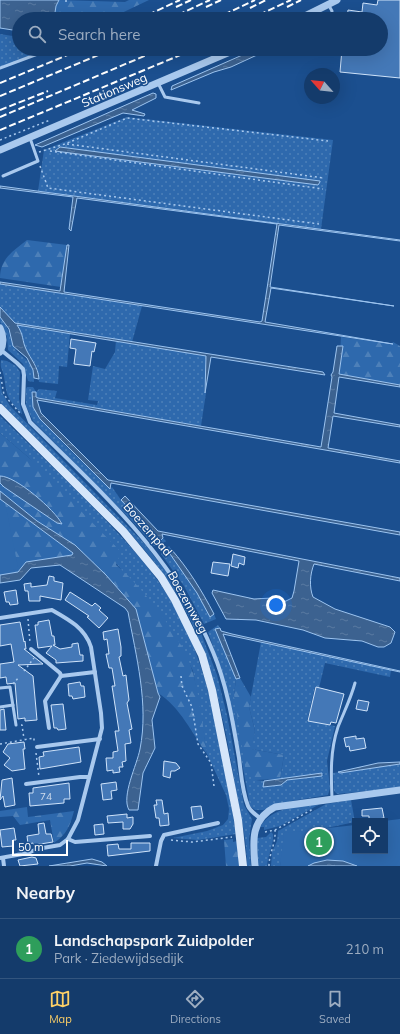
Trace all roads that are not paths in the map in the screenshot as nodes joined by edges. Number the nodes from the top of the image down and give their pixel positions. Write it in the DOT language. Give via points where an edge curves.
graph roads {
  1 [pos="337,0"];
  2 [pos="328,4"];
  3 [pos="313,12"];
  4 [pos="332,12"];
  5 [pos="32,56"];
  6 [pos="221,56"];
  7 [pos="0,68"];
  8 [pos="158,83"];
  9 [pos="199,103"];
  10 [pos="30,138"];
  11 [pos="0,150"];
  12 [pos="3,176"];
  13 [pos="0,328"];
  14 [pos="0,351"];
  15 [pos="0,408"];
  16 [pos="0,618"];
  17 [pos="31,649"];
  18 [pos="95,672"];
  19 [pos="62,676"];
  20 [pos="355,682"];
  21 [pos="0,688"];
  22 [pos="13,705"];
  23 [pos="0,707"];
  24 [pos="16,726"];
  25 [pos="49,728"];
  26 [pos="100,739"];
  27 [pos="37,747"];
  28 [pos="89,777"];
  29 [pos="26,784"];
  30 [pos="400,790"];
  31 [pos="330,799"];
  32 [pos="260,818"];
  33 [pos="218,823"];
  34 [pos="150,836"];
  35 [pos="68,839"];
  36 [pos="2,858"];
  37 [pos="4,866"];
  38 [pos="156,866"];
  39 [pos="243,866"];
  40 [pos="256,866"];
  1 -- 2 [label="street"];
  2 -- 3 [label="street"];
  2 -- 4 [label="lane"];
  5 -- 7 [label="lane"];
  6 -- 8 [label="street, Stationsweg"];
  8 -- 9 [label="lane" via="165,97"];
  8 -- 10 [label="street, Stationsweg"];
  10 -- 11 [label="street, Stationsweg"];
  10 -- 12 [label="lane" via="38,160"];
  13 -- 14 [label="street" via="3,338"];
  14 -- 32 [label="street, Boezempad" via="23,369 23,404 30,422 136,529 156,552 191,604 222,678 246,799 252,812"];
  15 -- 39 [label="main road, Boezemweg" via="123,531 161,577 189,626 202,655 217,710 238,820"];
  16 -- 18 [label="street" via="52,610 79,627 89,640"];
  17 -- 19 [label="street"];
  18 -- 19 [label="street"];
  18 -- 26 [label="street" via="102,713"];
  19 -- 25 [label="street" via="45,701"];
  20 -- 31 [label="lane" via="351,699 338,727 331,760"];
  21 -- 22 [label="lane" via="10,687"];
  22 -- 23 [label="lane"];
  22 -- 24 [label="lane"];
  26 -- 27 [label="street"];
  26 -- 28 [label="street"];
  28 -- 29 [label="street"];
  28 -- 35 [label="street" via="78,820"];
  30 -- 31 [label="street"];
  31 -- 32 [label="street" via="280,806"];
  32 -- 40 [label="street" via="253,839"];
  33 -- 38 [label="street" via="164,835"];
  34 -- 35 [label="street" via="75,842"];
  35 -- 36 [label="street" via="60,845"];
  36 -- 37 [label="street"];
}
